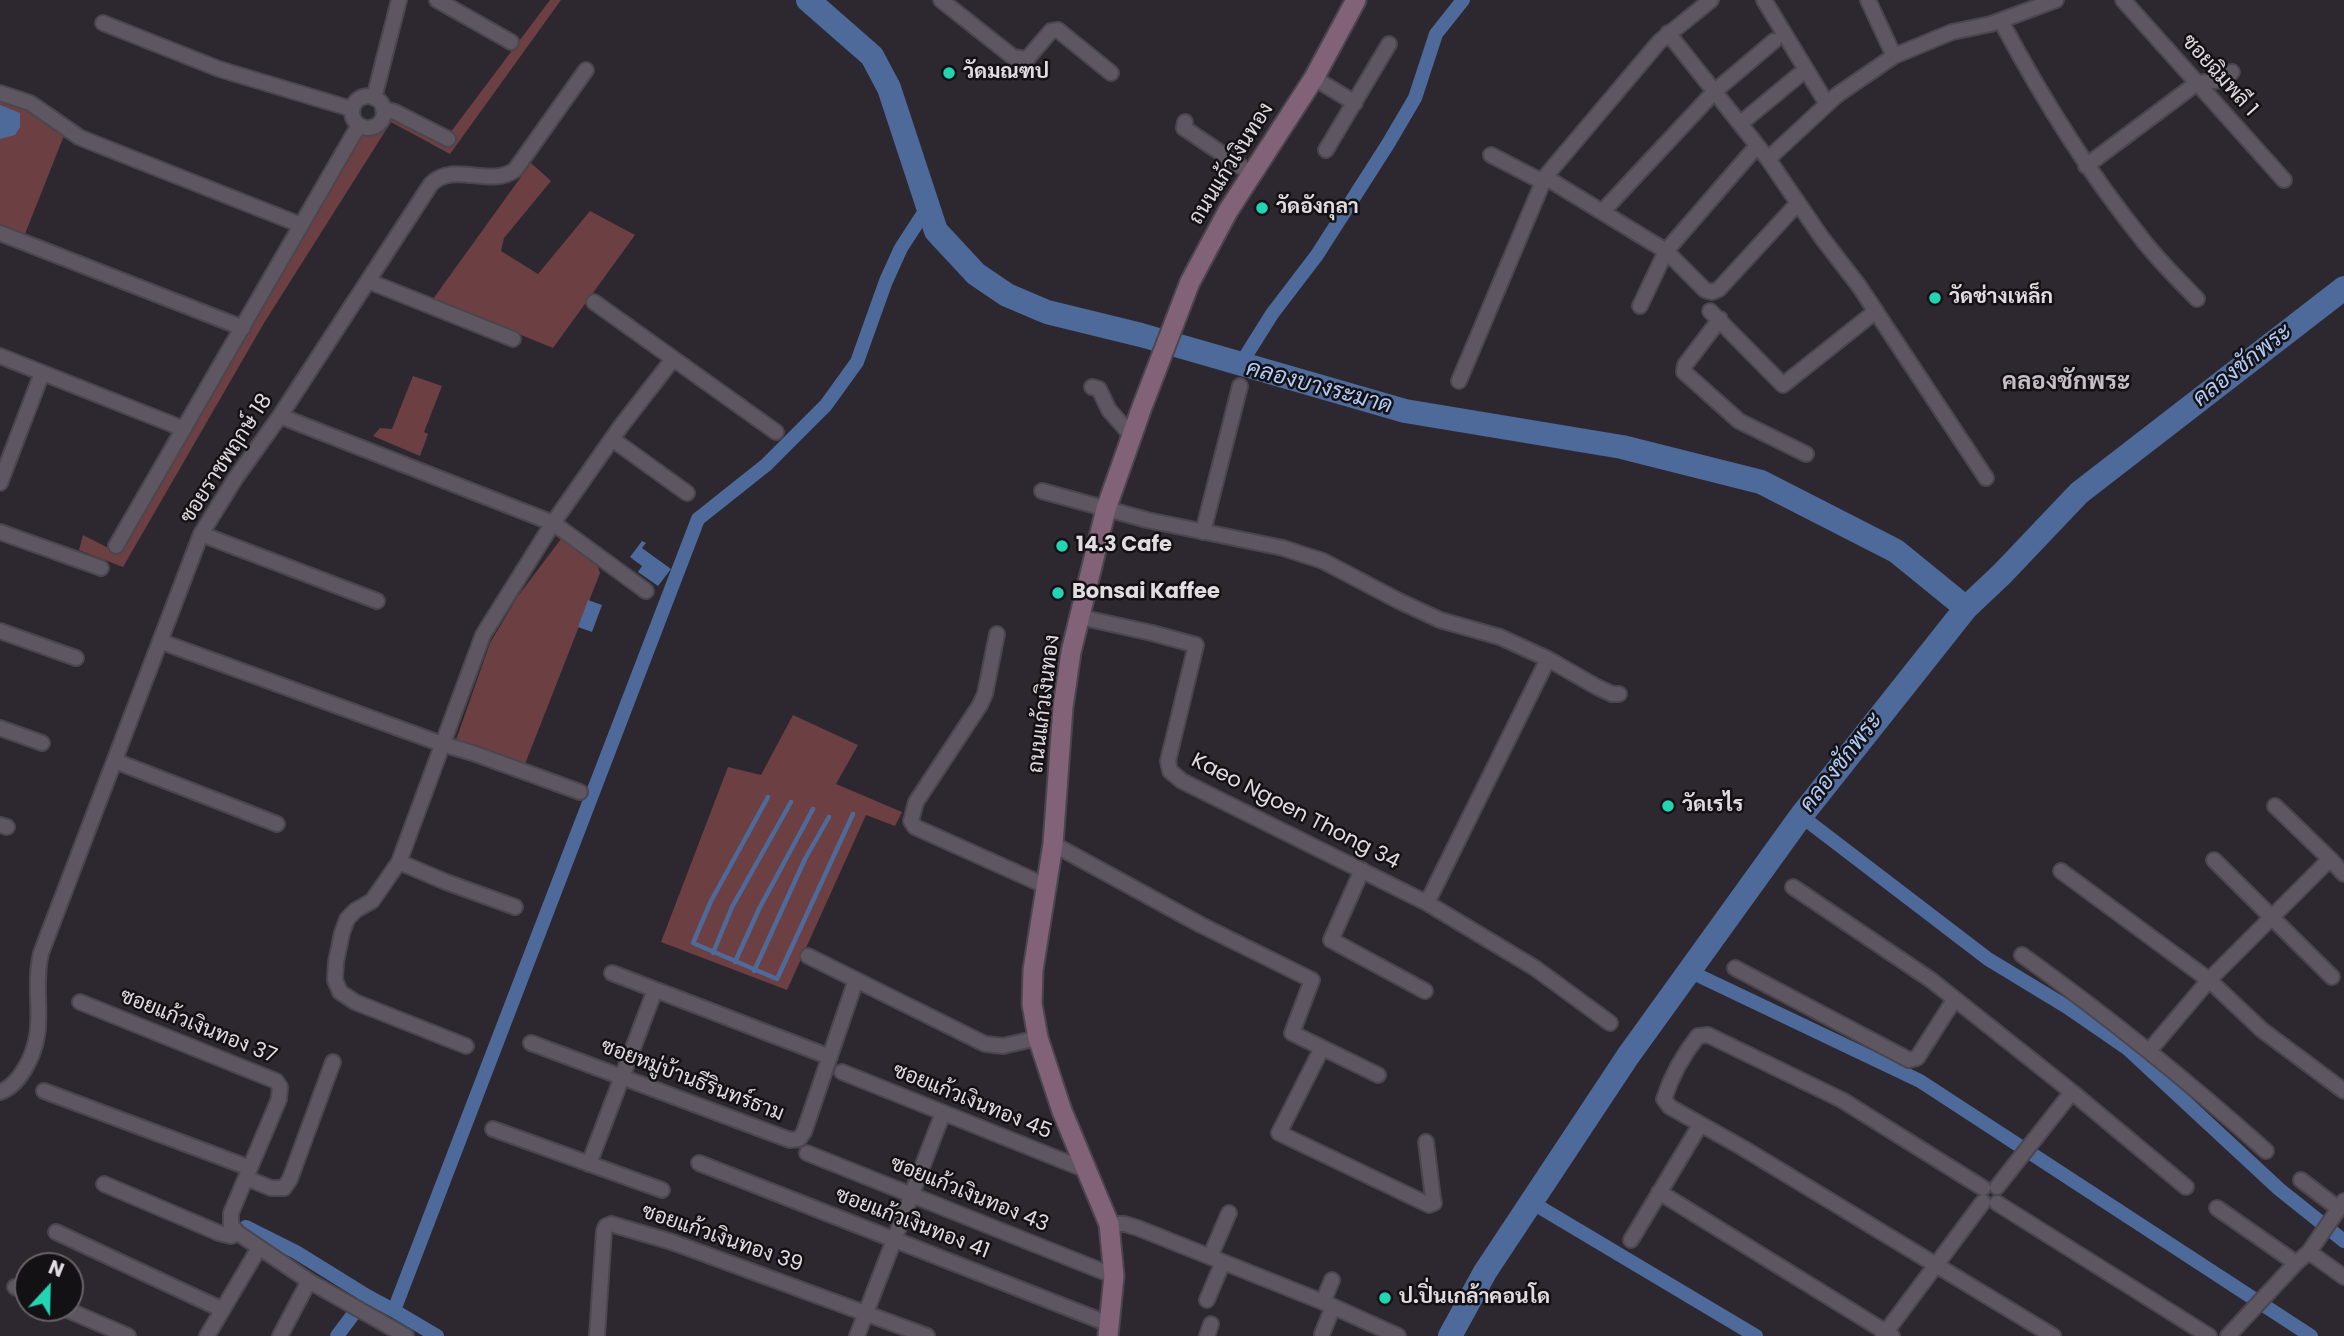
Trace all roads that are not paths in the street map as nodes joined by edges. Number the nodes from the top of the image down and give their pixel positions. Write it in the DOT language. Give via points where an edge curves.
graph roads {
  1 [pos="399,0"];
  2 [pos="437,0"];
  3 [pos="941,0"];
  4 [pos="1356,0"];
  5 [pos="1711,0"];
  6 [pos="1764,0"];
  7 [pos="1868,0"];
  8 [pos="2056,0"];
  9 [pos="2123,0"];
  10 [pos="2001,21"];
  11 [pos="103,23"];
  12 [pos="1668,33"];
  13 [pos="1774,41"];
  14 [pos="511,42"];
  15 [pos="1389,44"];
  16 [pos="1894,56"];
  17 [pos="586,71"];
  18 [pos="2232,72"];
  19 [pos="1111,73"];
  20 [pos="1799,75"];
  21 [pos="1314,78"];
  22 [pos="2197,83"];
  23 [pos="1715,92"];
  24 [pos="0,93"];
  25 [pos="1354,103"];
  26 [pos="378,104"];
  27 [pos="1826,104"];
  28 [pos="352,109"];
  29 [pos="1185,122"];
  30 [pos="1741,123"];
  31 [pos="359,125"];
  32 [pos="448,139"];
  33 [pos="1757,146"];
  34 [pos="1326,150"];
  35 [pos="1491,155"];
  36 [pos="1768,159"];
  37 [pos="2086,166"];
  38 [pos="1252,174"];
  39 [pos="1544,179"];
  40 [pos="2284,180"];
  41 [pos="1798,203"];
  42 [pos="1603,211"];
  43 [pos="301,225"];
  44 [pos="0,233"];
  45 [pos="1666,251"];
  46 [pos="368,281"];
  47 [pos="2197,299"];
  48 [pos="594,302"];
  49 [pos="1640,306"];
  50 [pos="1876,311"];
  51 [pos="243,328"];
  52 [pos="513,339"];
  53 [pos="0,356"];
  54 [pos="673,359"];
  55 [pos="42,373"];
  56 [pos="1459,381"];
  57 [pos="1240,386"];
  58 [pos="1091,387"];
  59 [pos="280,416"];
  60 [pos="184,429"];
  61 [pos="776,432"];
  62 [pos="1132,436"];
  63 [pos="612,439"];
  64 [pos="1805,454"];
  65 [pos="1986,478"];
  66 [pos="0,483"];
  67 [pos="1042,491"];
  68 [pos="687,493"];
  69 [pos="1106,509"];
  70 [pos="553,523"];
  71 [pos="0,532"];
  72 [pos="1203,532"];
  73 [pos="201,534"];
  74 [pos="116,546"];
  75 [pos="101,568"];
  76 [pos="646,591"];
  77 [pos="377,601"];
  78 [pos="1080,617"];
  79 [pos="0,631"];
  80 [pos="997,634"];
  81 [pos="162,642"];
  82 [pos="76,658"];
  83 [pos="1548,659"];
  84 [pos="1619,694"];
  85 [pos="0,728"];
  86 [pos="42,743"];
  87 [pos="442,744"];
  88 [pos="115,761"];
  89 [pos="580,792"];
  90 [pos="2275,806"];
  91 [pos="276,824"];
  92 [pos="1053,844"];
  93 [pos="2330,859"];
  94 [pos="2214,860"];
  95 [pos="399,862"];
  96 [pos="1362,870"];
  97 [pos="2061,870"];
  98 [pos="2344,874"];
  99 [pos="1046,887"];
  100 [pos="1793,887"];
  101 [pos="1427,903"];
  102 [pos="515,907"];
  103 [pos="2273,919"];
  104 [pos="2022,955"];
  105 [pos="808,956"];
  106 [pos="1735,968"];
  107 [pos="612,973"];
  108 [pos="2332,976"];
  109 [pos="856,980"];
  110 [pos="2209,980"];
  111 [pos="655,990"];
  112 [pos="1425,991"];
  113 [pos="1955,1000"];
  114 [pos="80,1002"];
  115 [pos="1610,1024"];
  116 [pos="1038,1038"];
  117 [pos="531,1043"];
  118 [pos="466,1046"];
  119 [pos="1319,1047"];
  120 [pos="2148,1051"];
  121 [pos="830,1057"];
  122 [pos="333,1062"];
  123 [pos="842,1072"];
  124 [pos="1378,1074"];
  125 [pos="622,1077"];
  126 [pos="44,1091"];
  127 [pos="2344,1091"];
  128 [pos="0,1092"];
  129 [pos="2072,1092"];
  130 [pos="943,1113"];
  131 [pos="1700,1125"];
  132 [pos="493,1129"];
  133 [pos="1426,1142"];
  134 [pos="2266,1151"];
  135 [pos="807,1153"];
  136 [pos="699,1163"];
  137 [pos="589,1164"];
  138 [pos="1086,1170"];
  139 [pos="248,1173"];
  140 [pos="2301,1180"];
  141 [pos="104,1184"];
  142 [pos="2186,1187"];
  143 [pos="663,1191"];
  144 [pos="1660,1192"];
  145 [pos="912,1195"];
  146 [pos="1990,1195"];
  147 [pos="2217,1208"];
  148 [pos="1229,1213"];
  149 [pos="2333,1216"];
  150 [pos="1109,1224"];
  151 [pos="56,1232"];
  152 [pos="238,1233"];
  153 [pos="894,1240"];
  154 [pos="1631,1240"];
  155 [pos="259,1248"];
  156 [pos="2309,1252"];
  157 [pos="1216,1259"];
  158 [pos="2296,1263"];
  159 [pos="1937,1265"];
  160 [pos="1114,1276"];
  161 [pos="2344,1277"];
  162 [pos="1332,1280"];
  163 [pos="309,1281"];
  164 [pos="1207,1300"];
  165 [pos="1328,1304"];
  166 [pos="221,1309"];
  167 [pos="866,1313"];
  168 [pos="84,1317"];
  169 [pos="1108,1330"];
  170 [pos="1322,1334"];
  171 [pos="1887,1335"];
  172 [pos="128,1336"];
  173 [pos="207,1336"];
  174 [pos="280,1336"];
  175 [pos="405,1336"];
  176 [pos="597,1336"];
  177 [pos="857,1336"];
  178 [pos="927,1336"];
  179 [pos="1398,1336"];
  180 [pos="2053,1336"];
  181 [pos="2209,1336"];
  182 [pos="2228,1336"];
  1 -- 26 [label="street"];
  2 -- 14 [label="street"];
  3 -- 19 [label="street" via="1013,57 1027,59 1051,31 1058,30"];
  4 -- 21 [label="street, ถนนแก้วเงินทอง"];
  5 -- 12 [label="street"];
  6 -- 27 [label="street"];
  7 -- 16 [label="street"];
  8 -- 10 [label="street"];
  9 -- 22 [label="street, ซอยฉิมพลี 1"];
  10 -- 16 [label="street" via="1952,32"];
  10 -- 37 [label="street"];
  11 -- 28 [label="street" via="219,69"];
  12 -- 23 [label="street"];
  12 -- 39 [label="street"];
  13 -- 23 [label="street"];
  15 -- 25 [label="street"];
  16 -- 27 [label="street"];
  17 -- 46 [label="street, ซอยราชพฤกษ์ 18" via="514,170 499,176 452,174 431,184"];
  18 -- 22 [label="street" via="2222,80"];
  20 -- 30 [label="street"];
  21 -- 25 [label="street"];
  21 -- 38 [label="street, ถนนแก้วเงินทอง"];
  22 -- 37 [label="street"];
  22 -- 40 [label="street, ซอยฉิมพลี 1"];
  23 -- 30 [label="street"];
  23 -- 42 [label="street"];
  24 -- 43 [label="street" via="30,103 79,137"];
  25 -- 34 [label="street"];
  26 -- 28 [label="street" via="362,97"];
  26 -- 31 [label="street" via="383,117 376,125"];
  26 -- 32 [label="street"];
  27 -- 36 [label="street"];
  28 -- 31 [label="street"];
  29 -- 38 [label="street" via="1184,128"];
  30 -- 33 [label="street"];
  31 -- 43 [label="street"];
  33 -- 36 [label="street"];
  33 -- 45 [label="street"];
  35 -- 39 [label="street"];
  36 -- 41 [label="street"];
  37 -- 47 [label="street" via="2143,241"];
  38 -- 62 [label="street, ถนนแก้วเงินทอง" via="1190,282"];
  39 -- 42 [label="street"];
  39 -- 56 [label="street"];
  41 -- 45 [label="street" via="1712,292"];
  41 -- 50 [label="street"];
  42 -- 45 [label="street"];
  43 -- 51 [label="street"];
  44 -- 51 [label="street"];
  45 -- 49 [label="street"];
  46 -- 52 [label="street"];
  46 -- 59 [label="street, ซอยราชพฤกษ์ 18"];
  48 -- 54 [label="street"];
  50 -- 64 [label="street" via="1783,385 1715,315 1685,365 1684,372 1739,421"];
  50 -- 65 [label="street"];
  51 -- 60 [label="street"];
  53 -- 55 [label="street"];
  54 -- 61 [label="street"];
  54 -- 63 [label="street"];
  55 -- 60 [label="street"];
  55 -- 66 [label="street"];
  57 -- 72 [label="street"];
  58 -- 62 [label="street" via="1100,389 1109,410"];
  59 -- 70 [label="street"];
  59 -- 73 [label="street, ซอยราชพฤกษ์ 18"];
  60 -- 74 [label="street"];
  62 -- 69 [label="street, ถนนแก้วเงินทอง"];
  63 -- 68 [label="street"];
  63 -- 70 [label="street"];
  67 -- 69 [label="street"];
  69 -- 72 [label="street"];
  69 -- 78 [label="street, ถนนแก้วเงินทอง"];
  70 -- 76 [label="street"];
  70 -- 87 [label="street" via="483,635"];
  71 -- 75 [label="street"];
  72 -- 83 [label="street" via="1323,561 1419,611 1500,637"];
  73 -- 77 [label="street"];
  73 -- 81 [label="street, ซอยราชพฤกษ์ 18"];
  78 -- 92 [label="street, ถนนแก้วเงินทอง" via="1063,707"];
  78 -- 96 [label="street, Kaeo Ngoen Thong 34" via="1196,645 1169,751 1170,771"];
  79 -- 82 [label="street"];
  80 -- 99 [label="street" via="980,705 916,802 911,821 915,827"];
  81 -- 87 [label="street"];
  81 -- 88 [label="street, ซอยราชพฤกษ์ 18"];
  83 -- 84 [label="street"];
  83 -- 101 [label="street"];
  85 -- 86 [label="street"];
  87 -- 89 [label="street"];
  87 -- 95 [label="street"];
  88 -- 91 [label="street"];
  88 -- 128 [label="street, ซอยราชพฤกษ์ 18" via="41,953 37,1041 18,1079"];
  90 -- 93 [label="street"];
  92 -- 99 [label="street, ถนนแก้วเงินทอง"];
  92 -- 119 [label="street" via="1312,980 1292,1033"];
  93 -- 98 [label="street"];
  93 -- 103 [label="street"];
  94 -- 103 [label="street"];
  95 -- 102 [label="street"];
  95 -- 118 [label="street" via="377,896 347,919 335,980 340,992 355,1002"];
  96 -- 101 [label="street, Kaeo Ngoen Thong 34"];
  96 -- 112 [label="street" via="1331,940"];
  97 -- 110 [label="street"];
  99 -- 116 [label="street, ถนนแก้วเงินทอง" via="1033,970"];
  100 -- 113 [label="street"];
  101 -- 115 [label="street, Kaeo Ngoen Thong 34" via="1535,968"];
  103 -- 108 [label="street"];
  103 -- 110 [label="street"];
  104 -- 120 [label="street"];
  105 -- 109 [label="street"];
  106 -- 113 [label="street" via="1909,1060 1917,1058"];
  107 -- 111 [label="street"];
  109 -- 116 [label="street" via="985,1044 1003,1046"];
  109 -- 121 [label="street, ซอยหมู่บ้านธีรินทร์ธาม"];
  110 -- 120 [label="street"];
  110 -- 127 [label="street" via="2262,1030"];
  111 -- 121 [label="street"];
  111 -- 125 [label="street"];
  113 -- 129 [label="street"];
  114 -- 139 [label="street, ซอยแก้วเงินทอง 37" via="276,1081 279,1099"];
  116 -- 138 [label="street, ถนนแก้วเงินทอง"];
  117 -- 125 [label="street, ซอยหมู่บ้านธีรินทร์ธาม"];
  119 -- 124 [label="street"];
  119 -- 133 [label="street" via="1279,1133 1429,1205 1434,1203"];
  120 -- 134 [label="street"];
  121 -- 125 [label="street, ซอยหมู่บ้านธีรินทร์ธาม" via="804,1132 799,1139 790,1140"];
  122 -- 139 [label="street" via="284,1188 271,1188"];
  123 -- 130 [label="street, ซอยแก้วเงินทอง 45"];
  125 -- 137 [label="street"];
  126 -- 139 [label="street"];
  129 -- 142 [label="street"];
  129 -- 146 [label="street"];
  130 -- 138 [label="street, ซอยแก้วเงินทอง 45"];
  130 -- 145 [label="street"];
  131 -- 144 [label="street"];
  131 -- 146 [label="street" via="1664,1099 1688,1048 1698,1037 1708,1035 1842,1100"];
  131 -- 159 [label="street"];
  132 -- 137 [label="street"];
  135 -- 145 [label="street, ซอยแก้วเงินทอง 43"];
  136 -- 153 [label="street, ซอยแก้วเงินทอง 41"];
  137 -- 143 [label="street"];
  138 -- 150 [label="street, ถนนแก้วเงินทอง"];
  139 -- 152 [label="street, ซอยแก้วเงินทอง 37" via="231,1213 231,1225"];
  140 -- 149 [label="street"];
  141 -- 152 [label="street" via="219,1233"];
  144 -- 154 [label="street"];
  144 -- 171 [label="street"];
  145 -- 153 [label="street"];
  145 -- 160 [label="street, ซอยแก้วเงินทอง 43"];
  146 -- 159 [label="street"];
  146 -- 181 [label="street"];
  147 -- 158 [label="street"];
  148 -- 157 [label="street"];
  149 -- 156 [label="street"];
  150 -- 157 [label="street" via="1125,1224"];
  150 -- 160 [label="street, ถนนแก้วเงินทอง"];
  151 -- 166 [label="street"];
  152 -- 155 [label="street"];
  153 -- 167 [label="street"];
  153 -- 169 [label="street, ซอยแก้วเงินทอง 41"];
  155 -- 163 [label="street"];
  155 -- 166 [label="street"];
  156 -- 158 [label="street"];
  156 -- 161 [label="street"];
  157 -- 164 [label="street"];
  157 -- 165 [label="street"];
  158 -- 182 [label="street"];
  159 -- 171 [label="street"];
  159 -- 180 [label="street"];
  160 -- 169 [label="street, ถนนแก้วเงินทอง"];
  162 -- 165 [label="street"];
  163 -- 174 [label="street"];
  163 -- 175 [label="street"];
  165 -- 170 [label="street"];
  165 -- 179 [label="street"];
  166 -- 173 [label="street"];
  167 -- 176 [label="street, ซอยแก้วเงินทอง 39" via="672,1242 608,1224"];
  167 -- 177 [label="street"];
  167 -- 178 [label="street, ซอยแก้วเงินทอง 39"];
  168 -- 172 [label="street"];
}
